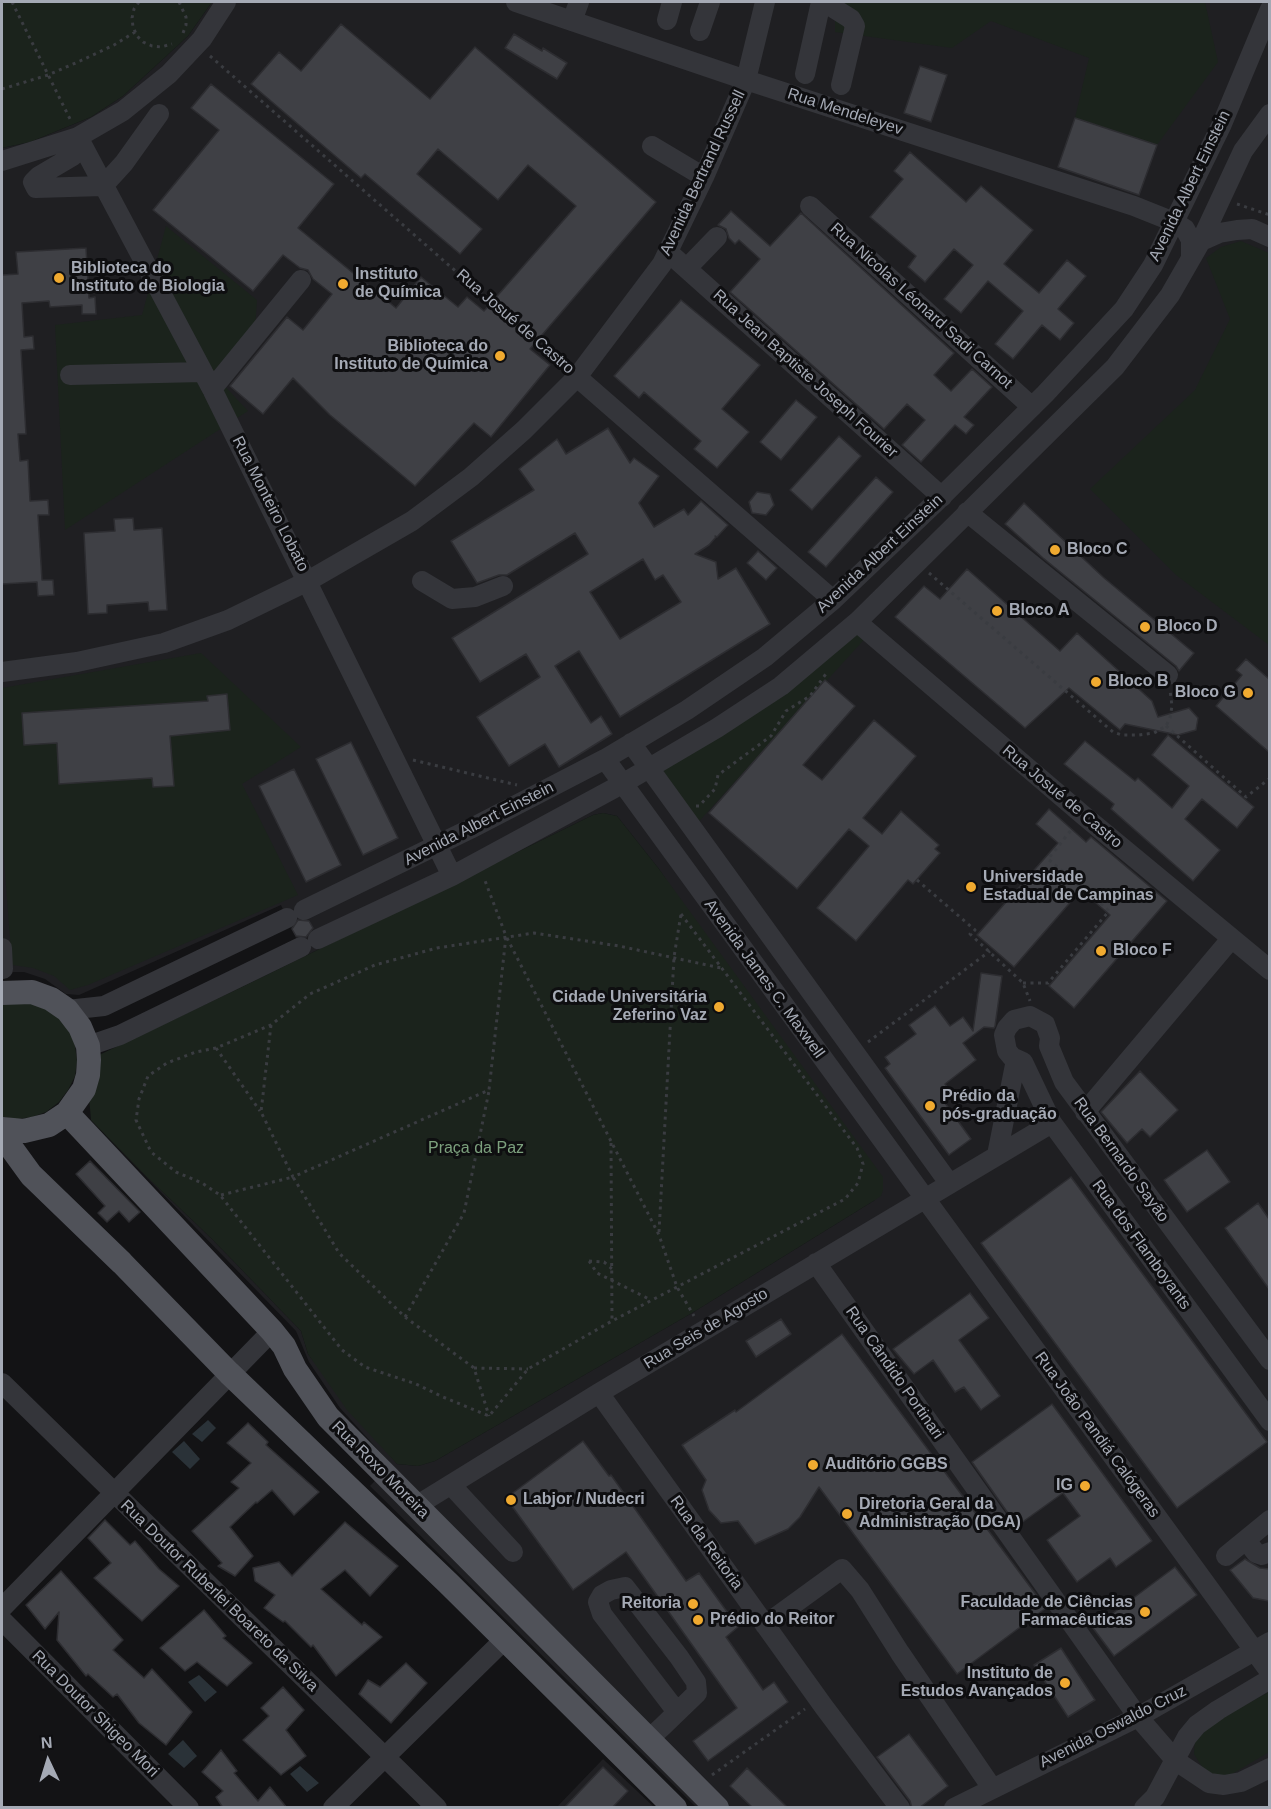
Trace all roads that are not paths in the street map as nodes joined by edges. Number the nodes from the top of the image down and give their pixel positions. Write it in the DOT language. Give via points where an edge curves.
graph roads {
  1 [pos="226,2"];
  2 [pos="516,2"];
  3 [pos="579,2"];
  4 [pos="710,2"];
  5 [pos="765,2"];
  6 [pos="822,2"];
  7 [pos="1269,9"];
  8 [pos="572,21"];
  9 [pos="700,31"];
  10 [pos="805,74"];
  11 [pos="746,80"];
  12 [pos="841,85"];
  13 [pos="159,114"];
  14 [pos="1269,114"];
  15 [pos="75,139"];
  16 [pos="652,146"];
  17 [pos="2,161"];
  18 [pos="704,177"];
  19 [pos="103,186"];
  20 [pos="810,206"];
  21 [pos="1174,222"];
  22 [pos="717,237"];
  23 [pos="1269,237"];
  24 [pos="1196,250"];
  25 [pos="668,252"];
  26 [pos="687,268"];
  27 [pos="301,280"];
  28 [pos="70,375"];
  29 [pos="577,377"];
  30 [pos="208,380"];
  31 [pos="1032,407"];
  32 [pos="942,497"];
  33 [pos="967,512"];
  34 [pos="308,581"];
  35 [pos="422,581"];
  36 [pos="503,586"];
  37 [pos="833,600"];
  38 [pos="857,622"];
  39 [pos="2,672"];
  40 [pos="1168,675"];
  41 [pos="631,743"];
  42 [pos="605,759"];
  43 [pos="649,768"];
  44 [pos="622,784"];
  45 [pos="437,845"];
  46 [pos="452,876"];
  47 [pos="1230,939"];
  48 [pos="2,948"];
  49 [pos="3,969"];
  50 [pos="1269,970"];
  51 [pos="2,993"];
  52 [pos="67,1010"];
  53 [pos="88,1046"];
  54 [pos="1019,1061"];
  55 [pos="1085,1112"];
  56 [pos="67,1113"];
  57 [pos="1052,1123"];
  58 [pos="2,1129"];
  59 [pos="2,1135"];
  60 [pos="997,1155"];
  61 [pos="950,1183"];
  62 [pos="924,1198"];
  63 [pos="816,1263"];
  64 [pos="272,1331"];
  65 [pos="1269,1360"];
  66 [pos="229,1373"];
  67 [pos="2,1383"];
  68 [pos="599,1393"];
  69 [pos="1269,1421"];
  70 [pos="451,1485"];
  71 [pos="113,1493"];
  72 [pos="416,1506"];
  73 [pos="1269,1520"];
  74 [pos="1246,1540"];
  75 [pos="513,1552"];
  76 [pos="1269,1552"];
  77 [pos="1226,1556"];
  78 [pos="2,1608"];
  79 [pos="2,1620"];
  80 [pos="765,1625"];
  81 [pos="504,1640"];
  82 [pos="1262,1647"];
  83 [pos="1269,1672"];
  84 [pos="1269,1679"];
  85 [pos="677,1712"];
  86 [pos="1138,1717"];
  87 [pos="649,1739"];
  88 [pos="385,1756"];
  89 [pos="1176,1761"];
  90 [pos="1269,1768"];
  91 [pos="992,1788"];
  92 [pos="189,1808"];
  93 [pos="333,1808"];
  94 [pos="437,1808"];
  95 [pos="675,1808"];
  96 [pos="717,1808"];
  97 [pos="900,1808"];
  98 [pos="954,1808"];
  99 [pos="1144,1808"];
  1 -- 15 [label="street" via="196,45 169,74 123,111"];
  2 -- 8 [label="street, Rua Mendeleyev"];
  3 -- 8 [label="street"];
  4 -- 9 [label="street"];
  5 -- 11 [label="street, Avenida Bertrand Russell"];
  6 -- 10 [label="street"];
  6 -- 12 [label="street" via="851,19 855,26"];
  7 -- 21 [label="street, Avenida Albert Einstein" via="1222,124"];
  8 -- 11 [label="street, Rua Mendeleyev"];
  11 -- 18 [label="street, Avenida Bertrand Russell"];
  11 -- 21 [label="street, Rua Mendeleyev"];
  13 -- 19 [label="street"];
  14 -- 24 [label="street, Avenida Albert Einstein" via="1244,151"];
  15 -- 17 [label="street"];
  15 -- 19 [label="street, Rua Monteiro Lobato"];
  15 -- 19 [label="street" via="33,182 36,188"];
  16 -- 18 [label="street"];
  18 -- 25 [label="street, Avenida Bertrand Russell"];
  19 -- 30 [label="street, Rua Monteiro Lobato"];
  20 -- 31 [label="street, Rua Nicolas Léonard Sadi Carnot"];
  21 -- 24 [label="street" via="1185,229"];
  21 -- 31 [label="street, Avenida Albert Einstein" via="1124,309"];
  22 -- 26 [label="street"];
  23 -- 24 [label="street" via="1252,229 1219,233"];
  24 -- 33 [label="street, Avenida Albert Einstein" via="1170,295 1116,367"];
  25 -- 26 [label="street, Rua Jean Baptiste Joseph Fourier"];
  25 -- 29 [label="street, Avenida Bertrand Russell"];
  26 -- 32 [label="street, Rua Jean Baptiste Joseph Fourier"];
  27 -- 30 [label="street"];
  28 -- 30 [label="street"];
  29 -- 34 [label="street, Avenida Bertrand Russell" via="471,477 412,521"];
  29 -- 37 [label="street, Rua Josué de Castro"];
  30 -- 34 [label="street, Rua Monteiro Lobato"];
  31 -- 32 [label="street, Avenida Albert Einstein"];
  32 -- 37 [label="street, Avenida Albert Einstein"];
  33 -- 38 [label="street, Avenida Albert Einstein"];
  33 -- 40 [label="street"];
  34 -- 39 [label="street, Avenida Bertrand Russell" via="228,620 164,643 77,662"];
  34 -- 45 [label="street, Rua Monteiro Lobato"];
  35 -- 36 [label="street" via="452,599 475,597"];
  37 -- 41 [label="street, Avenida Albert Einstein" via="765,657 687,711"];
  38 -- 43 [label="street, Avenida Albert Einstein" via="781,686"];
  38 -- 47 [label="street, Rua Josué de Castro"];
  41 -- 42 [label="street, Avenida Albert Einstein"];
  41 -- 43 [label="street, Avenida James C. Maxwell"];
  42 -- 44 [label="street, Avenida James C. Maxwell"];
  42 -- 45 [label="street, Avenida Albert Einstein"];
  43 -- 44 [label="street, Avenida Albert Einstein"];
  43 -- 61 [label="street, Avenida James C. Maxwell"];
  44 -- 46 [label="street, Avenida Albert Einstein"];
  44 -- 62 [label="street, Avenida James C. Maxwell"];
  45 -- 46 [label="street, Rua Monteiro Lobato"];
  45 -- 52 [label="street, Avenida Albert Einstein" via="104,1006"];
  46 -- 53 [label="street, Avenida Albert Einstein" via="120,1035"];
  47 -- 50 [label="street, Rua Josué de Castro"];
  47 -- 55 [label="street"];
  48 -- 49 [label="street"];
  51 -- 52 [label="main road" via="32,992"];
  52 -- 53 [label="main road" via="80,1026"];
  53 -- 56 [label="main road" via="86,1082"];
  54 -- 55 [label="street, Rua Bernardo Sayão" via="1006,1051 1007,1028 1014,1020 1030,1016 1048,1030 1064,1082"];
  54 -- 57 [label="street, Rua dos Flamboyants"];
  54 -- 60 [label="street"];
  55 -- 65 [label="street, Rua Bernardo Sayão"];
  56 -- 58 [label="main road" via="49,1125 24,1131"];
  56 -- 64 [label="main road, Rua Roxo Moreira"];
  57 -- 60 [label="street, Rua Seis de Agosto"];
  57 -- 69 [label="street, Rua dos Flamboyants"];
  59 -- 66 [label="main road, Rua Roxo Moreira" via="32,1175"];
  60 -- 61 [label="street, Rua Seis de Agosto"];
  61 -- 62 [label="street, Rua Seis de Agosto"];
  62 -- 63 [label="street, Rua Seis de Agosto"];
  62 -- 82 [label="street, Rua João Pandiá Calógeras"];
  63 -- 68 [label="street, Rua Seis de Agosto"];
  63 -- 86 [label="street, Rua Cândido Portinari"];
  64 -- 66 [label="street"];
  64 -- 72 [label="main road, Rua Roxo Moreira" via="328,1417"];
  66 -- 71 [label="street"];
  66 -- 81 [label="main road, Rua Roxo Moreira"];
  67 -- 71 [label="street, Rua Doutor Ruberlei Boareto da Silva"];
  68 -- 70 [label="street, Rua Seis de Agosto"];
  68 -- 80 [label="street, Rua da Reitoria"];
  70 -- 72 [label="street, Rua Seis de Agosto"];
  70 -- 75 [label="street"];
  71 -- 78 [label="street"];
  71 -- 88 [label="street, Rua Doutor Ruberlei Boareto da Silva"];
  72 -- 87 [label="main road, Rua Roxo Moreira"];
  73 -- 74 [label="street"];
  74 -- 76 [label="street" via="1256,1553"];
  74 -- 77 [label="street"];
  79 -- 92 [label="street, Rua Doutor Shigeo Mori"];
  80 -- 91 [label="street" via="842,1569"];
  80 -- 97 [label="street, Rua da Reitoria"];
  81 -- 88 [label="street"];
  81 -- 95 [label="main road, Rua Roxo Moreira"];
  82 -- 83 [label="street, Rua João Pandiá Calógeras"];
  82 -- 86 [label="street, Avenida Oswaldo Cruz"];
  84 -- 89 [label="street" via="1197,1725"];
  85 -- 85 [label="street" via="602,1614 598,1602 602,1595 625,1587 696,1682 697,1693"];
  85 -- 87 [label="street"];
  86 -- 89 [label="street, Rua Cândido Portinari"];
  86 -- 91 [label="street, Avenida Oswaldo Cruz"];
  87 -- 96 [label="main road, Rua Roxo Moreira"];
  88 -- 93 [label="street"];
  88 -- 94 [label="street, Rua Doutor Ruberlei Boareto da Silva"];
  89 -- 90 [label="street, Rua Cândido Portinari" via="1209,1783 1224,1785 1241,1782"];
  89 -- 99 [label="street"];
  91 -- 98 [label="street, Avenida Oswaldo Cruz"];
}
